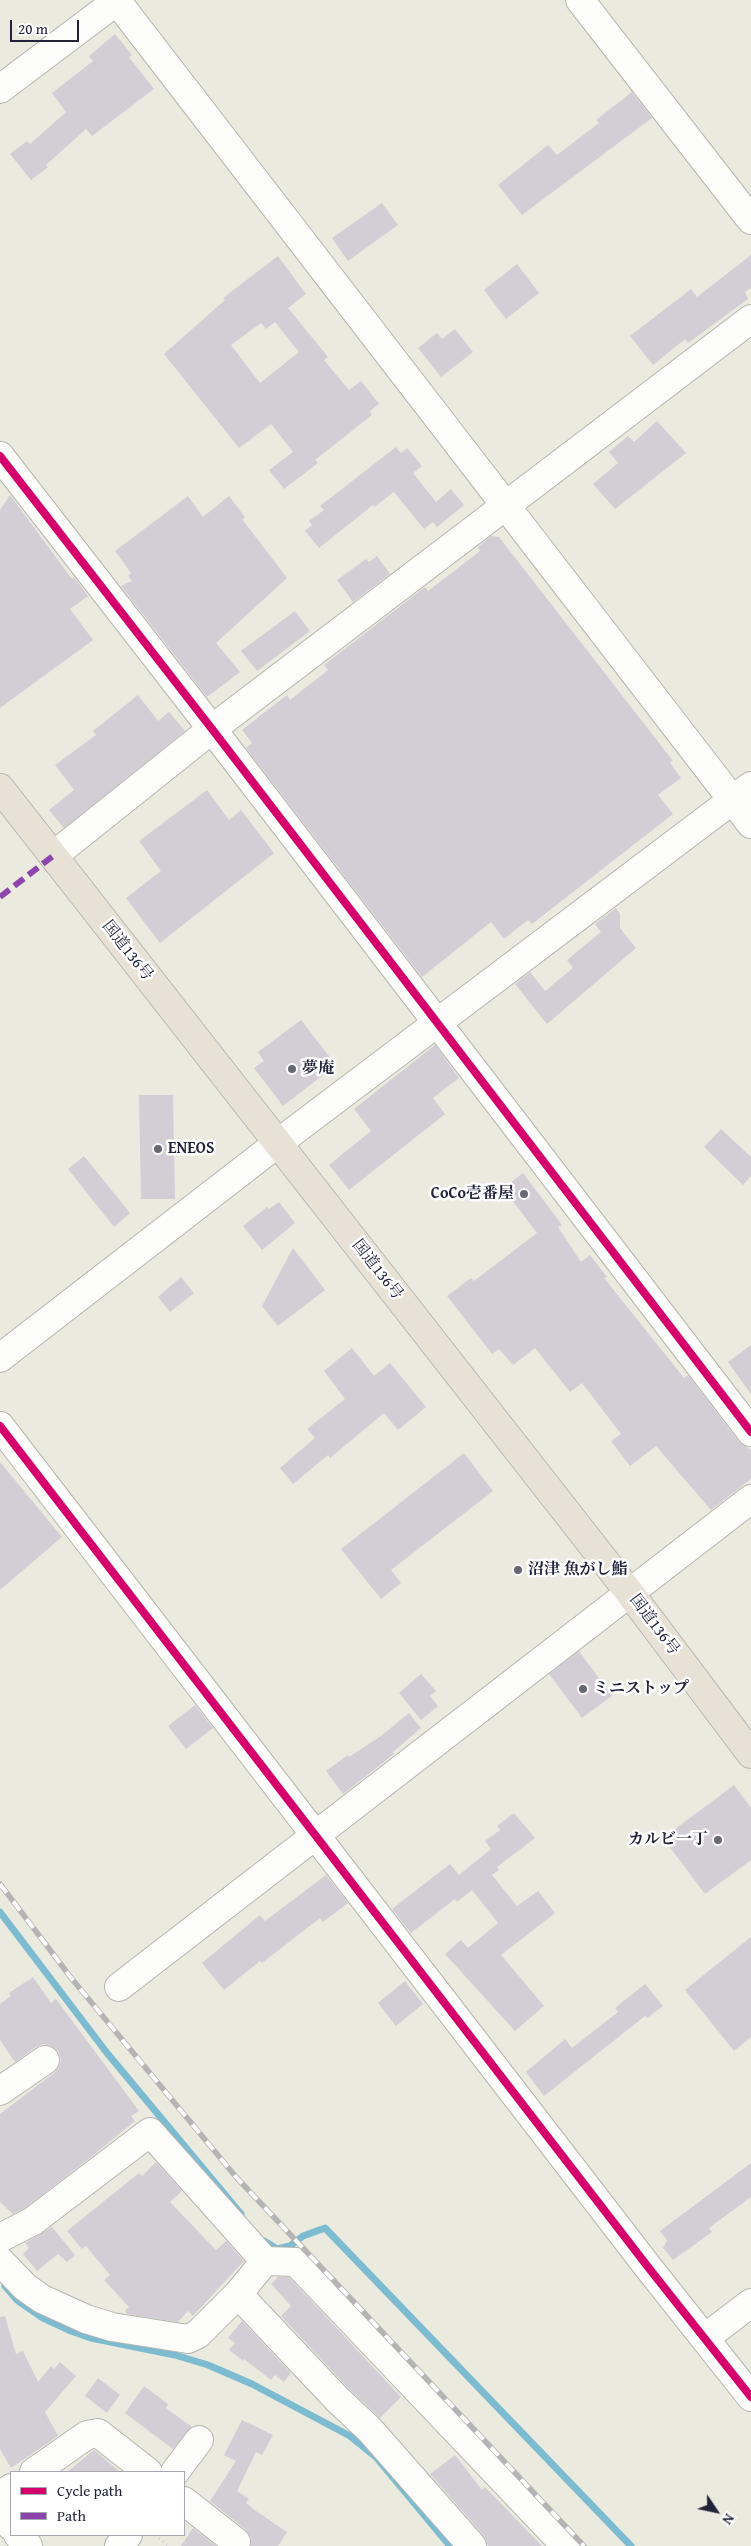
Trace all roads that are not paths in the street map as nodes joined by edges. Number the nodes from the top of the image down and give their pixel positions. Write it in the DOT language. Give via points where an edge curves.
graph roads {
  1 [pos="117,0"];
  2 [pos="580,0"];
  3 [pos="0,89"];
  4 [pos="751,220"];
  5 [pos="751,319"];
  6 [pos="0,456"];
  7 [pos="506,506"];
  8 [pos="212,728"];
  9 [pos="0,788"];
  10 [pos="741,792"];
  11 [pos="751,824"];
  12 [pos="53,856"];
  13 [pos="438,1023"];
  14 [pos="278,1144"];
  15 [pos="0,1358"];
  16 [pos="0,1426"];
  17 [pos="750,1426"];
  18 [pos="751,1499"];
  19 [pos="630,1592"];
  20 [pos="751,1754"];
  21 [pos="315,1834"];
  22 [pos="119,1987"];
  23 [pos="45,2060"];
  24 [pos="0,2091"];
  25 [pos="0,2238"];
  26 [pos="265,2261"];
  27 [pos="0,2262"];
  28 [pos="238,2294"];
  29 [pos="751,2303"];
  30 [pos="706,2338"];
  31 [pos="751,2396"];
  32 [pos="199,2440"];
  33 [pos="35,2471"];
  34 [pos="147,2471"];
  35 [pos="176,2471"];
  36 [pos="185,2502"];
  37 [pos="0,2513"];
  38 [pos="10,2525"];
  39 [pos="19,2536"];
  40 [pos="127,2536"];
  41 [pos="236,2542"];
  42 [pos="28,2546"];
  43 [pos="119,2546"];
  44 [pos="472,2546"];
  45 [pos="566,2546"];
  1 -- 3 [label="street"];
  1 -- 7 [label="street"];
  2 -- 4 [label="street"];
  5 -- 7 [label="street"];
  6 -- 8 [label="street"];
  7 -- 8 [label="street"];
  7 -- 10 [label="street"];
  8 -- 12 [label="street"];
  8 -- 13 [label="street"];
  9 -- 12 [label="highway, 国道136号"];
  10 -- 11 [label="street"];
  10 -- 13 [label="street"];
  12 -- 14 [label="highway, 国道136号"];
  13 -- 14 [label="street"];
  13 -- 17 [label="street"];
  14 -- 15 [label="street"];
  14 -- 19 [label="highway, 国道136号"];
  16 -- 21 [label="street"];
  18 -- 19 [label="street"];
  19 -- 20 [label="highway, 国道136号"];
  19 -- 21 [label="street"];
  21 -- 22 [label="street"];
  21 -- 30 [label="street"];
  23 -- 24 [label="street"];
  25 -- 26 [label="street" via="33,2221 150,2132"];
  26 -- 28 [label="street"];
  26 -- 45 [label="street" via="296,2262"];
  27 -- 28 [label="street" via="42,2299 86,2319 112,2327 177,2338 198,2334"];
  28 -- 44 [label="street" via="370,2430"];
  29 -- 30 [label="street"];
  30 -- 31 [label="street"];
  32 -- 35 [label="street"];
  33 -- 34 [label="street" via="87,2435 98,2433"];
  36 -- 41 [label="street"];
  37 -- 38 [label="street"];
  39 -- 42 [label="street"];
  40 -- 43 [label="street"];
}
